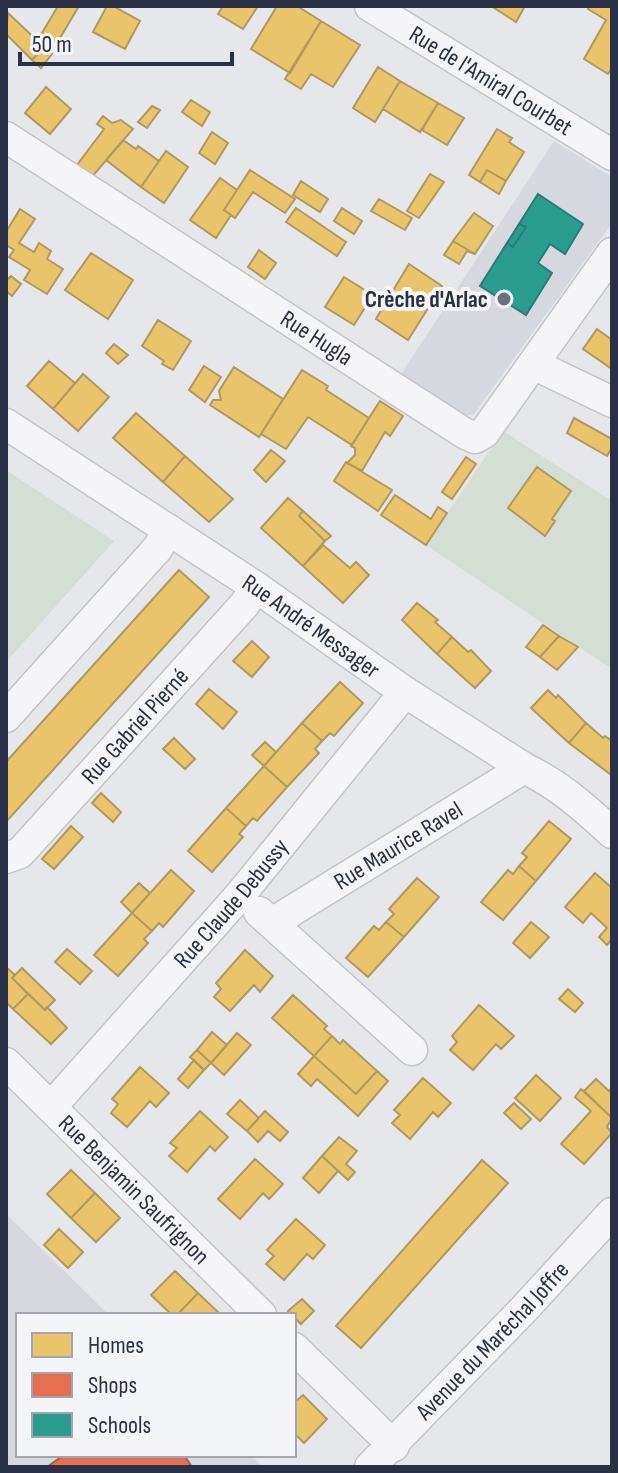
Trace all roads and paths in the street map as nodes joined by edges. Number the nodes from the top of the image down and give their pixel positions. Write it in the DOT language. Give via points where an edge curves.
graph roads {
  1 [pos="370,6"];
  2 [pos="6,137"];
  3 [pos="612,155"];
  4 [pos="612,253"];
  5 [pos="533,364"];
  6 [pos="612,402"];
  7 [pos="6,424"];
  8 [pos="169,530"];
  9 [pos="256,587"];
  10 [pos="405,692"];
  11 [pos="9,706"];
  12 [pos="524,768"];
  13 [pos="612,833"];
  14 [pos="6,858"];
  15 [pos="240,895"];
  16 [pos="272,923"];
  17 [pos="412,1050"];
  18 [pos="6,1063"];
  19 [pos="51,1107"];
  20 [pos="612,1213"];
  21 [pos="259,1313"];
  22 [pos="296,1350"];
  23 [pos="394,1446"];
  24 [pos="370,1467"];
  1 -- 3 [label="street, Rue de l'Amiral Courbet"];
  2 -- 5 [label="street, Rue Hugla" via="475,438"];
  4 -- 5 [label="street"];
  5 -- 6 [label="street"];
  7 -- 8 [label="street, Rue André Messager"];
  8 -- 9 [label="street, Rue André Messager"];
  8 -- 11 [label="street"];
  9 -- 10 [label="street, Rue André Messager"];
  9 -- 14 [label="street, Rue Gabriel Pierné" via="20,853"];
  10 -- 12 [label="street, Rue André Messager"];
  10 -- 15 [label="street, Rue Claude Debussy"];
  12 -- 13 [label="street, Rue André Messager" via="581,805"];
  12 -- 16 [label="street, Rue Maurice Ravel"];
  15 -- 16 [label="street"];
  15 -- 19 [label="street, Rue Claude Debussy"];
  16 -- 17 [label="street"];
  18 -- 19 [label="street, Rue Benjamin Saufrignon"];
  19 -- 21 [label="street, Rue Benjamin Saufrignon"];
  20 -- 23 [label="street, Avenue du Maréchal Joffre"];
  22 -- 23 [label="street"];
  23 -- 24 [label="street, Avenue du Maréchal Joffre"];
}
